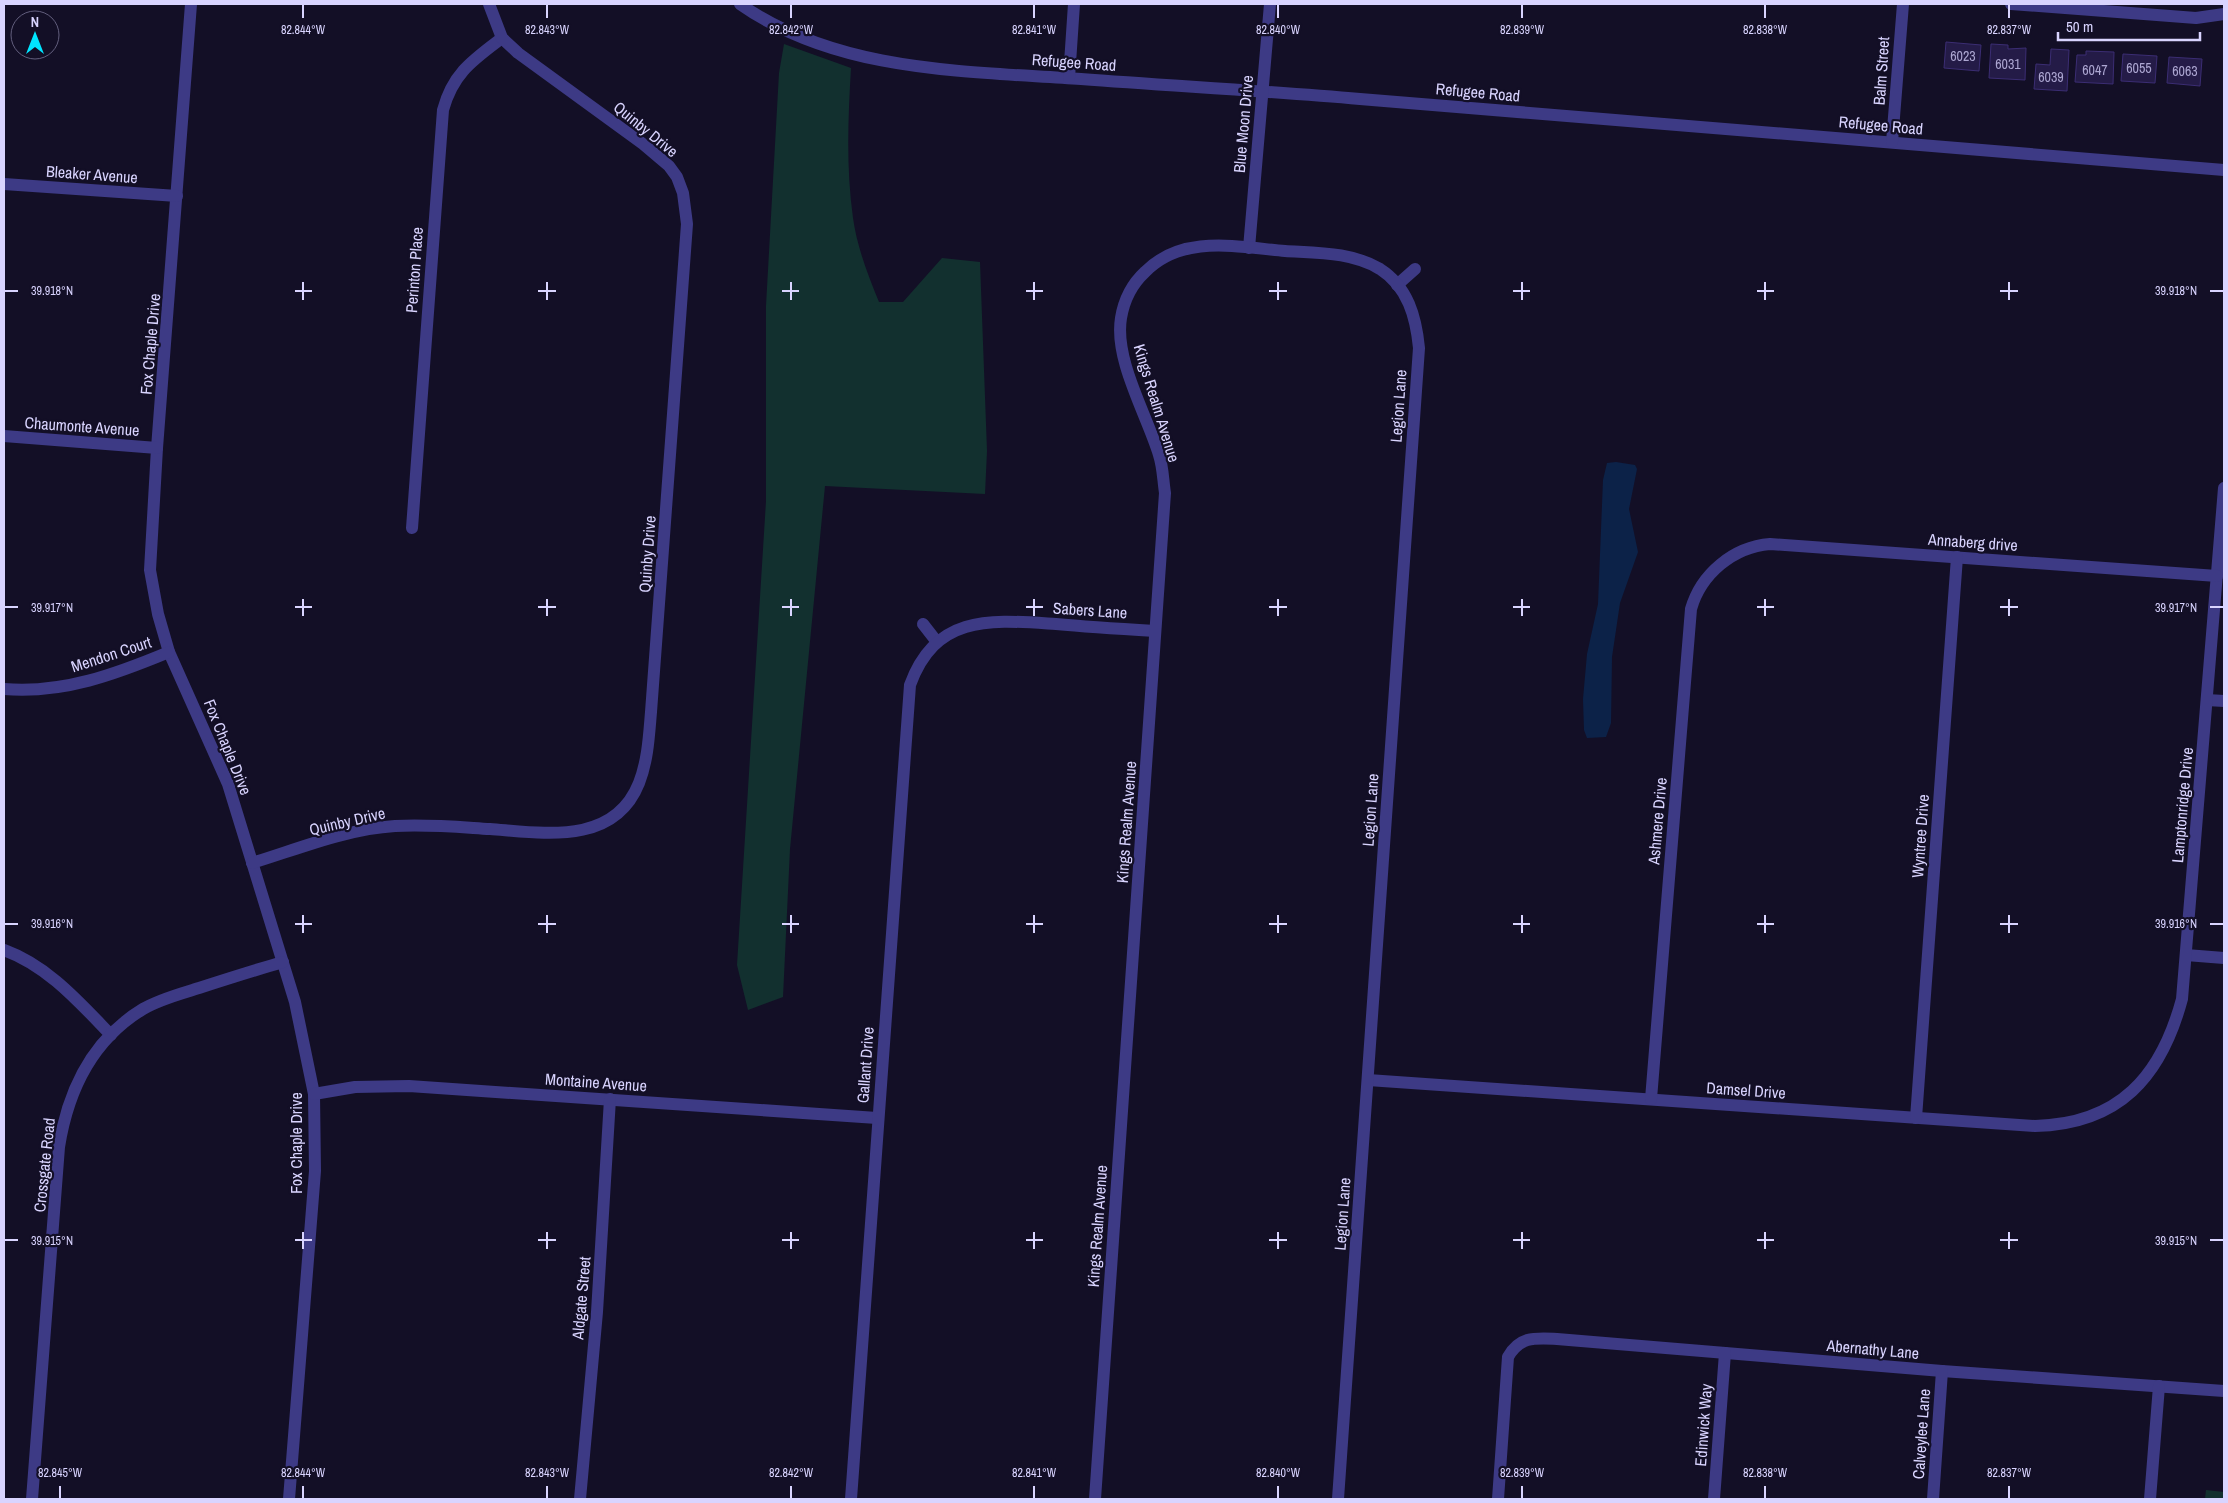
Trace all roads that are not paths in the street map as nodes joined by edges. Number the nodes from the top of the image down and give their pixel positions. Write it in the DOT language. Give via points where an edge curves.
graph roads {
  1 [pos="191,4"];
  2 [pos="488,4"];
  3 [pos="740,4"];
  4 [pos="1074,4"];
  5 [pos="1270,4"];
  6 [pos="1902,4"];
  7 [pos="2011,4"];
  8 [pos="2030,4"];
  9 [pos="2224,14"];
  10 [pos="502,38"];
  11 [pos="1069,78"];
  12 [pos="1262,91"];
  13 [pos="1892,142"];
  14 [pos="2224,170"];
  15 [pos="4,184"];
  16 [pos="177,196"];
  17 [pos="1249,248"];
  18 [pos="1415,270"];
  19 [pos="1397,285"];
  20 [pos="4,436"];
  21 [pos="157,448"];
  22 [pos="2224,488"];
  23 [pos="412,528"];
  24 [pos="1957,557"];
  25 [pos="1729,558"];
  26 [pos="2217,576"];
  27 [pos="923,624"];
  28 [pos="1155,631"];
  29 [pos="937,642"];
  30 [pos="169,652"];
  31 [pos="4,689"];
  32 [pos="2207,700"];
  33 [pos="2224,702"];
  34 [pos="252,863"];
  35 [pos="4,950"];
  36 [pos="2186,955"];
  37 [pos="2224,958"];
  38 [pos="283,962"];
  39 [pos="111,1035"];
  40 [pos="1368,1080"];
  41 [pos="314,1094"];
  42 [pos="610,1100"];
  43 [pos="1651,1100"];
  44 [pos="2118,1104"];
  45 [pos="878,1118"];
  46 [pos="1916,1118"];
  47 [pos="1725,1353"];
  48 [pos="1942,1371"];
  49 [pos="2159,1386"];
  50 [pos="2224,1390"];
  51 [pos="32,1499"];
  52 [pos="289,1499"];
  53 [pos="580,1499"];
  54 [pos="851,1499"];
  55 [pos="1094,1499"];
  56 [pos="1338,1499"];
  57 [pos="1498,1499"];
  58 [pos="1714,1499"];
  59 [pos="1933,1499"];
  60 [pos="2150,1499"];
  1 -- 16 [label="street, Fox Chaple Drive"];
  2 -- 10 [label="street, Quinby Drive"];
  3 -- 11 [label="street, Refugee Road" via="795,35 866,57 932,68"];
  4 -- 11 [label="street"];
  5 -- 12 [label="street, Blue Moon Drive"];
  6 -- 13 [label="street, Balm Street"];
  7 -- 8 [label="street"];
  8 -- 9 [label="street" via="2196,18"];
  10 -- 23 [label="street, Perinton Place" via="459,74 443,110"];
  10 -- 34 [label="street, Quinby Drive" via="657,155 677,177 686,208 651,712 644,768 632,796 612,817 598,826 576,832 554,834 446,826 394,826 324,841"];
  11 -- 12 [label="street, Refugee Road"];
  12 -- 13 [label="street, Refugee Road"];
  12 -- 17 [label="street, Blue Moon Drive"];
  13 -- 14 [label="street, Refugee Road"];
  15 -- 16 [label="street, Bleaker Avenue"];
  16 -- 21 [label="street, Fox Chaple Drive"];
  17 -- 19 [label="street, Legion Lane" via="1339,255 1360,260 1381,270"];
  17 -- 28 [label="street, Kings Realm Avenue" via="1213,245 1171,252 1137,279 1120,319 1125,362 1160,457 1165,493"];
  18 -- 19 [label="street"];
  19 -- 40 [label="street, Legion Lane" via="1410,304 1419,348"];
  20 -- 21 [label="street, Chaumonte Avenue"];
  21 -- 30 [label="street, Fox Chaple Drive" via="150,570"];
  22 -- 26 [label="street, Lamptonridge Drive"];
  24 -- 25 [label="street, Annaberg drive" via="1770,544 1750,547"];
  24 -- 26 [label="street, Annaberg drive"];
  24 -- 46 [label="street, Wyntree Drive"];
  25 -- 43 [label="street, Ashmere Drive" via="1702,584 1690,609"];
  26 -- 32 [label="street, Lamptonridge Drive"];
  27 -- 29 [label="street"];
  28 -- 29 [label="street, Sabers Lane" via="1000,620 966,625"];
  28 -- 55 [label="street, Kings Realm Avenue"];
  29 -- 45 [label="street, Gallant Drive" via="916,668 907,701"];
  30 -- 31 [label="street, Mendon Court" via="86,682 48,689"];
  30 -- 34 [label="street, Fox Chaple Drive" via="228,784"];
  32 -- 33 [label="street"];
  32 -- 36 [label="street, Lamptonridge Drive"];
  34 -- 38 [label="street, Fox Chaple Drive"];
  35 -- 39 [label="street" via="40,967 74,996"];
  36 -- 37 [label="street"];
  36 -- 44 [label="street, Lamptonridge Drive" via="2182,999 2175,1028 2142,1083"];
  38 -- 39 [label="street, Crossgate Road" via="159,1001"];
  38 -- 41 [label="street, Fox Chaple Drive" via="295,1002"];
  39 -- 51 [label="street, Crossgate Road" via="82,1070 64,1116"];
  40 -- 43 [label="street, Damsel Drive"];
  40 -- 56 [label="street, Legion Lane"];
  41 -- 42 [label="street, Montaine Avenue" via="355,1088 409,1086"];
  41 -- 52 [label="street, Fox Chaple Drive" via="315,1171"];
  42 -- 45 [label="street, Montaine Avenue"];
  42 -- 53 [label="street, Aldgate Street" via="597,1312"];
  43 -- 46 [label="street, Damsel Drive"];
  44 -- 46 [label="street, Damsel Drive" via="2099,1114 2057,1126"];
  45 -- 54 [label="street, Gallant Drive"];
  47 -- 48 [label="street, Abernathy Lane"];
  47 -- 57 [label="street, Abernathy Lane" via="1557,1339 1532,1338 1520,1342 1512,1350 1507,1365"];
  47 -- 58 [label="street, Edinwick Way"];
  48 -- 49 [label="street, Abernathy Lane"];
  48 -- 59 [label="street, Calveylee Lane"];
  49 -- 50 [label="street, Abernathy Lane"];
  49 -- 60 [label="street"];
}
